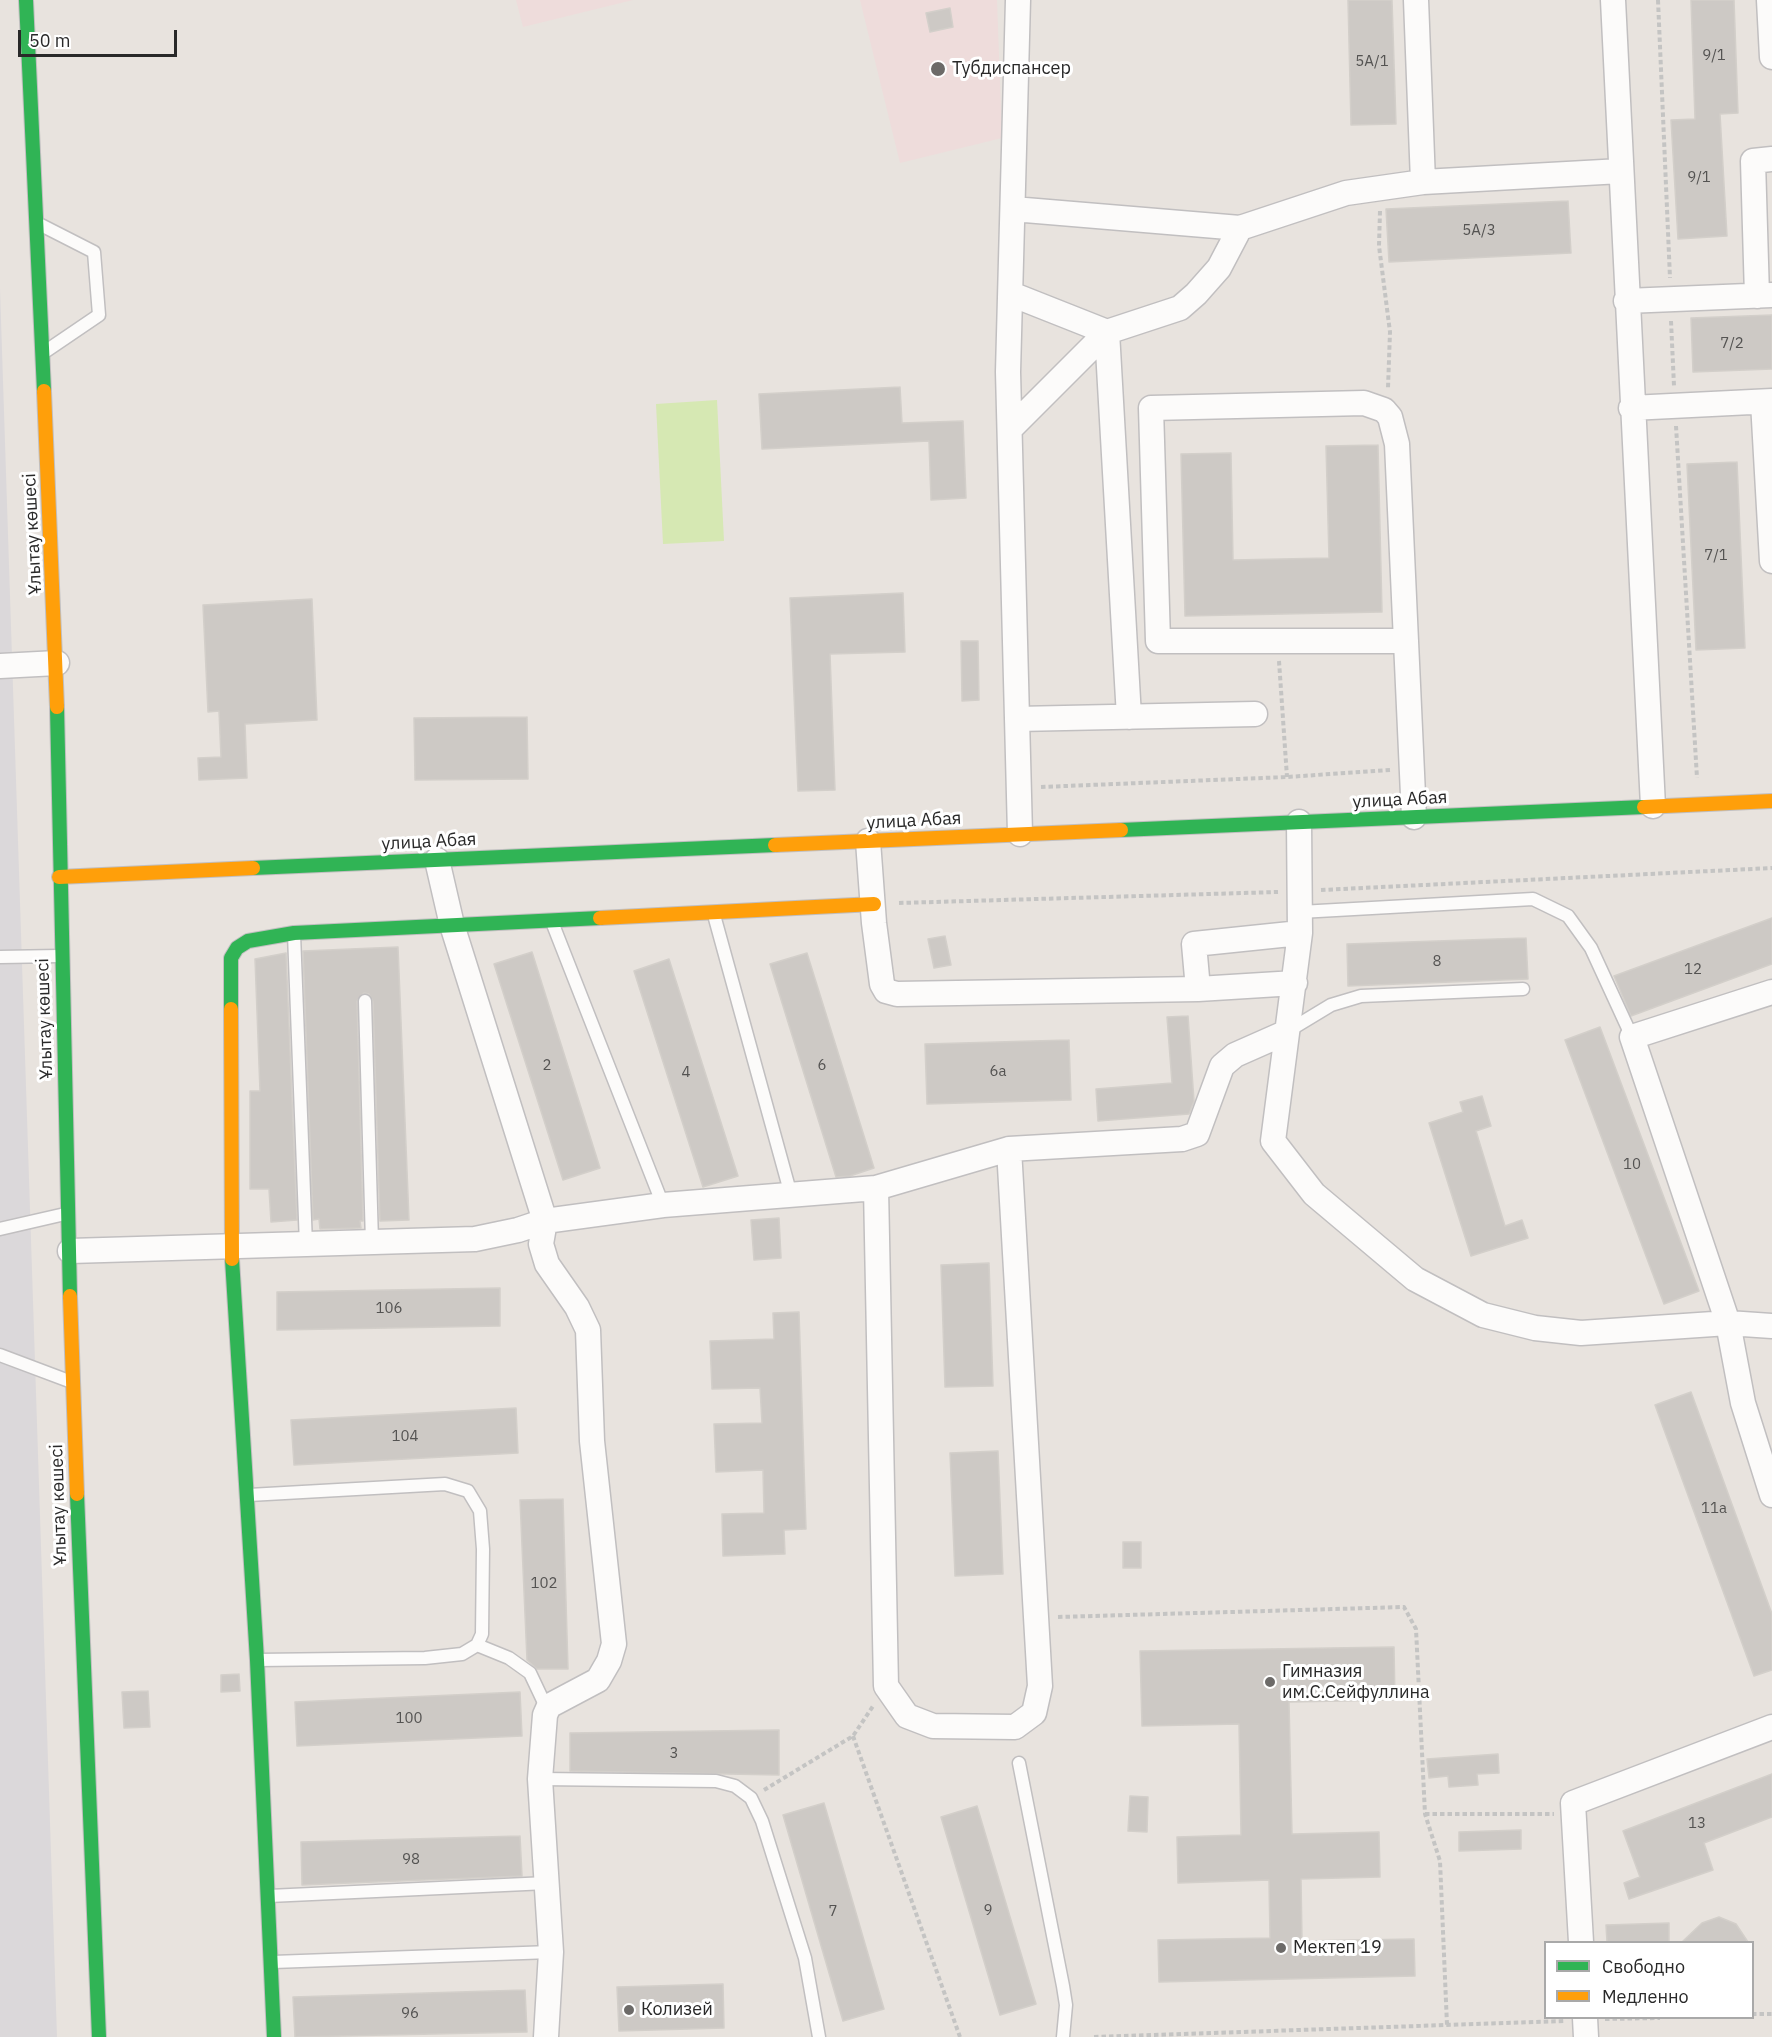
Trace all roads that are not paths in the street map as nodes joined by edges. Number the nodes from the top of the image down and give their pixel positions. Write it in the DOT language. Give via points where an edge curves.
graph roads {
  1 [pos="26,0"];
  2 [pos="1018,0"];
  3 [pos="1416,0"];
  4 [pos="1613,0"];
  5 [pos="1769,0"];
  6 [pos="1772,57"];
  7 [pos="1772,159"];
  8 [pos="1621,171"];
  9 [pos="1423,182"];
  10 [pos="1013,209"];
  11 [pos="36,223"];
  12 [pos="1240,228"];
  13 [pos="1011,294"];
  14 [pos="1764,296"];
  15 [pos="1626,301"];
  16 [pos="1107,332"];
  17 [pos="42,353"];
  18 [pos="1767,401"];
  19 [pos="1631,408"];
  20 [pos="1010,429"];
  21 [pos="1772,561"];
  22 [pos="1406,640"];
  23 [pos="57,663"];
  24 [pos="0,666"];
  25 [pos="1255,714"];
  26 [pos="1129,717"];
  27 [pos="1017,719"];
  28 [pos="1772,801"];
  29 [pos="1653,806"];
  30 [pos="1414,817"];
  31 [pos="1299,822"];
  32 [pos="1020,834"];
  33 [pos="868,841"];
  34 [pos="437,860"];
  35 [pos="59,877"];
  36 [pos="874,903"];
  37 [pos="714,913"];
  38 [pos="551,920"];
  39 [pos="1300,922"];
  40 [pos="452,925"];
  41 [pos="294,933"];
  42 [pos="61,956"];
  43 [pos="0,957"];
  44 [pos="1295,983"];
  45 [pos="1198,989"];
  46 [pos="1523,989"];
  47 [pos="1772,992"];
  48 [pos="365,1001"];
  49 [pos="1287,1032"];
  50 [pos="1632,1037"];
  51 [pos="1009,1149"];
  52 [pos="876,1188"];
  53 [pos="791,1195"];
  54 [pos="663,1204"];
  55 [pos="69,1213"];
  56 [pos="545,1221"];
  57 [pos="0,1229"];
  58 [pos="372,1242"];
  59 [pos="306,1245"];
  60 [pos="231,1247"];
  61 [pos="70,1251"];
  62 [pos="1728,1323"];
  63 [pos="1772,1326"];
  64 [pos="0,1355"];
  65 [pos="72,1383"];
  66 [pos="245,1495"];
  67 [pos="1772,1496"];
  68 [pos="477,1645"];
  69 [pos="257,1660"];
  70 [pos="547,1709"];
  71 [pos="1772,1727"];
  72 [pos="1019,1764"];
  73 [pos="540,1779"];
  74 [pos="547,1883"];
  75 [pos="268,1896"];
  76 [pos="1581,1941"];
  77 [pos="552,1952"];
  78 [pos="272,1962"];
  79 [pos="99,2037"];
  80 [pos="274,2037"];
  81 [pos="546,2037"];
  82 [pos="819,2037"];
  83 [pos="1063,2037"];
  1 -- 11 [label="street, Ұлытау көшесі"];
  2 -- 10 [label="street"];
  3 -- 9 [label="street"];
  4 -- 8 [label="street"];
  5 -- 6 [label="street"];
  7 -- 14 [label="street" via="1753,161"];
  8 -- 9 [label="street"];
  8 -- 15 [label="street"];
  9 -- 12 [label="street" via="1319,201"];
  10 -- 12 [label="street"];
  10 -- 13 [label="street"];
  11 -- 17 [label="street, Ұлытау көшесі"];
  11 -- 17 [label="lane" via="94,252 99,315"];
  12 -- 16 [label="street" via="1219,268 1180,308"];
  13 -- 16 [label="street"];
  13 -- 20 [label="street"];
  14 -- 15 [label="street"];
  15 -- 19 [label="street"];
  16 -- 20 [label="street"];
  16 -- 26 [label="street"];
  17 -- 23 [label="street, Ұлытау көшесі"];
  18 -- 19 [label="street"];
  18 -- 21 [label="street"];
  19 -- 29 [label="street"];
  20 -- 27 [label="street"];
  22 -- 22 [label="street" via="1397,444 1395,428 1384,410 1364,403 1151,408 1158,640"];
  22 -- 30 [label="street"];
  23 -- 24 [label="street"];
  23 -- 35 [label="street, Ұлытау көшесі"];
  25 -- 26 [label="street"];
  26 -- 27 [label="street"];
  27 -- 32 [label="street"];
  28 -- 29 [label="street, улица Абая"];
  29 -- 30 [label="street, улица Абая"];
  30 -- 31 [label="street, улица Абая"];
  31 -- 32 [label="street, улица Абая"];
  31 -- 39 [label="street"];
  32 -- 33 [label="street, улица Абая"];
  33 -- 34 [label="street, улица Абая"];
  33 -- 36 [label="street"];
  34 -- 35 [label="street, улица Абая"];
  34 -- 40 [label="street"];
  35 -- 42 [label="street, Ұлытау көшесі"];
  36 -- 37 [label="street"];
  36 -- 45 [label="street" via="886,992"];
  37 -- 38 [label="street"];
  37 -- 53 [label="lane"];
  38 -- 40 [label="street"];
  38 -- 54 [label="lane"];
  39 -- 44 [label="street"];
  39 -- 45 [label="street" via="1194,944"];
  39 -- 50 [label="lane" via="1533,899 1568,916 1591,948"];
  40 -- 41 [label="street"];
  40 -- 56 [label="street"];
  41 -- 59 [label="lane"];
  41 -- 60 [label="street" via="248,941 231,958"];
  42 -- 43 [label="lane"];
  42 -- 55 [label="street, Ұлытау көшесі"];
  44 -- 45 [label="street"];
  44 -- 49 [label="street"];
  46 -- 49 [label="lane" via="1361,996 1331,1005"];
  47 -- 50 [label="street"];
  48 -- 58 [label="lane"];
  49 -- 51 [label="street" via="1235,1055 1222,1065 1197,1134 1182,1139"];
  49 -- 62 [label="street" via="1273,1141 1314,1194 1416,1279 1483,1315 1535,1328 1581,1333"];
  50 -- 62 [label="street"];
  51 -- 52 [label="street"];
  51 -- 52 [label="street" via="1040,1686 1034,1713 1015,1727 933,1726 907,1716 886,1686"];
  52 -- 53 [label="street"];
  53 -- 54 [label="street"];
  54 -- 56 [label="street"];
  55 -- 57 [label="lane"];
  55 -- 61 [label="street, Ұлытау көшесі"];
  56 -- 58 [label="street" via="475,1239"];
  56 -- 70 [label="street" via="541,1244 547,1264 578,1307 588,1330 592,1441 614,1644 598,1680"];
  58 -- 59 [label="street"];
  59 -- 60 [label="street"];
  60 -- 61 [label="street"];
  60 -- 66 [label="street"];
  61 -- 65 [label="street, Ұлытау көшесі"];
  62 -- 63 [label="street"];
  62 -- 67 [label="street" via="1743,1403"];
  64 -- 65 [label="lane"];
  65 -- 79 [label="street, Ұлытау көшесі"];
  66 -- 68 [label="lane" via="445,1484 468,1491 480,1511 483,1549 484,1603 482,1634"];
  66 -- 69 [label="street"];
  68 -- 69 [label="lane" via="462,1654 425,1658"];
  68 -- 70 [label="lane" via="510,1658 530,1673"];
  69 -- 75 [label="street"];
  70 -- 73 [label="street"];
  71 -- 76 [label="street" via="1573,1803"];
  72 -- 83 [label="lane" via="1063,1986"];
  73 -- 74 [label="street"];
  73 -- 82 [label="lane" via="716,1781 735,1786 751,1798 762,1821 805,1958"];
  74 -- 75 [label="lane"];
  74 -- 77 [label="street"];
  75 -- 78 [label="street"];
  77 -- 78 [label="lane"];
  77 -- 81 [label="street"];
  78 -- 80 [label="street"];
}
